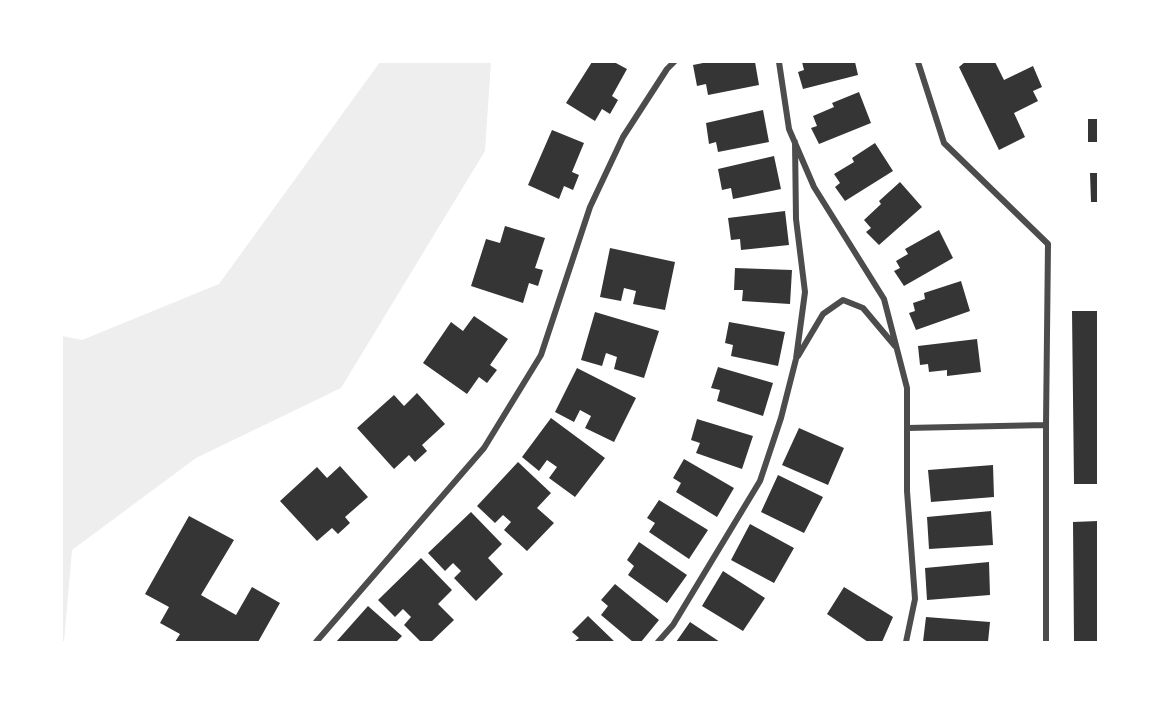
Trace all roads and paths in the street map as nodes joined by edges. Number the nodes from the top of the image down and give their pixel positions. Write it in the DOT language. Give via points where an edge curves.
graph roads {
  1 [pos="674,62"];
  2 [pos="779,62"];
  3 [pos="918,62"];
  4 [pos="795,138"];
  5 [pos="897,348"];
  6 [pos="796,359"];
  7 [pos="1047,425"];
  8 [pos="907,428"];
  9 [pos="316,642"];
  10 [pos="658,642"];
  11 [pos="906,642"];
  12 [pos="1046,642"];
  1 -- 9 [label="street" via="622,137 590,207 541,355 484,448"];
  2 -- 4 [label="street" via="789,129"];
  3 -- 7 [label="street" via="944,143 1048,244"];
  4 -- 5 [label="street" via="814,187 884,299"];
  4 -- 6 [label="street" via="796,219 805,292"];
  5 -- 6 [label="street" via="863,308 843,300 823,314"];
  5 -- 8 [label="street" via="906,388"];
  6 -- 10 [label="street" via="760,481 673,625"];
  7 -- 8 [label="street"];
  7 -- 12 [label="street"];
  8 -- 11 [label="street" via="915,599"];
}
